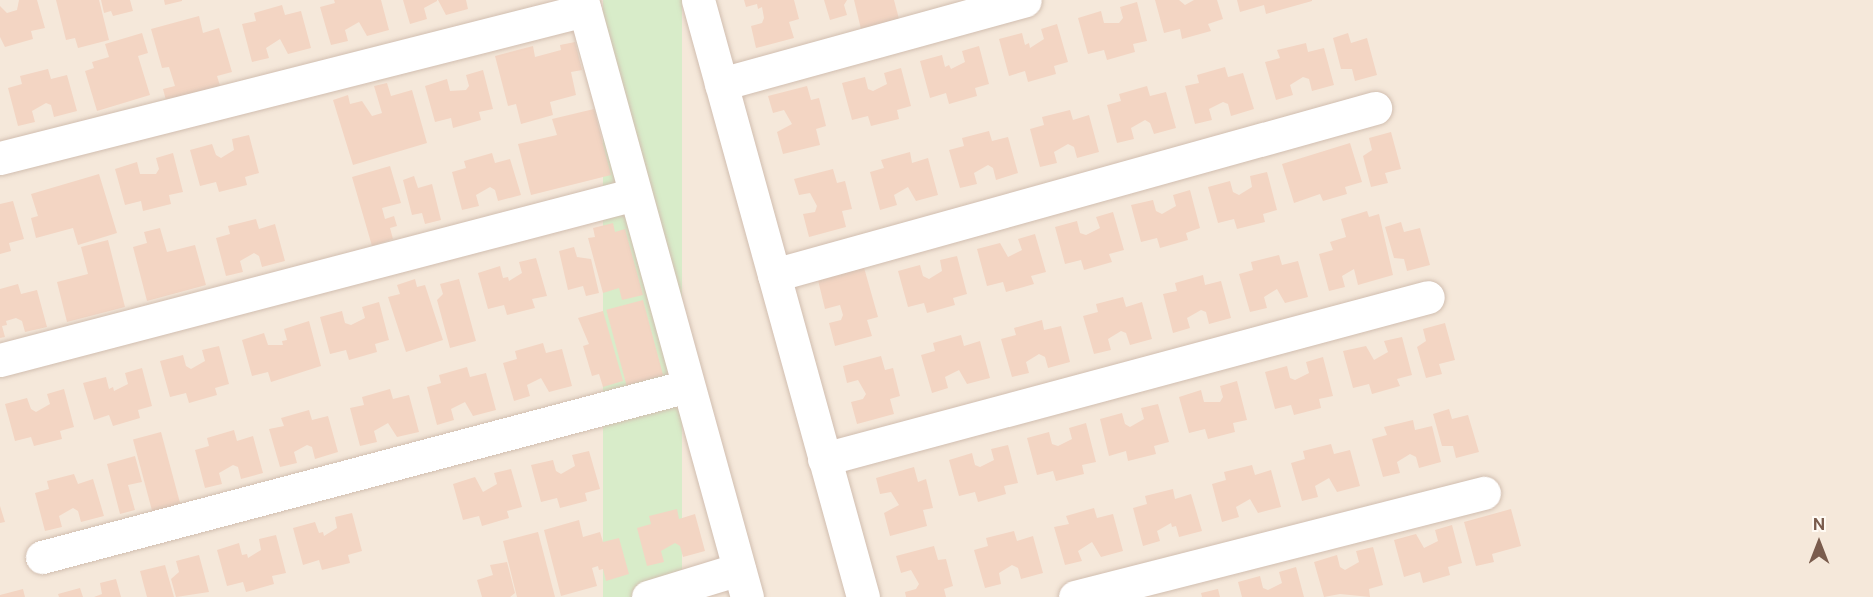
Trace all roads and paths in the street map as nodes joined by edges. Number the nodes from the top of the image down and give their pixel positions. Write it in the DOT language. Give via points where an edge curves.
graph roads {
  1 [pos="698,0"];
  2 [pos="1025,0"];
  3 [pos="584,5"];
  4 [pos="721,84"];
  5 [pos="1375,108"];
  6 [pos="0,158"];
  7 [pos="635,194"];
  8 [pos="774,275"];
  9 [pos="1428,297"];
  10 [pos="0,360"];
  11 [pos="688,386"];
  12 [pos="824,459"];
  13 [pos="1484,493"];
  14 [pos="42,557"];
  15 [pos="743,583"];
  16 [pos="648,597"];
  17 [pos="862,597"];
  18 [pos="1075,597"];
  1 -- 4 [label="street"];
  2 -- 4 [label="street"];
  3 -- 6 [label="street"];
  3 -- 7 [label="street"];
  4 -- 8 [label="street"];
  5 -- 8 [label="street"];
  7 -- 10 [label="street"];
  7 -- 11 [label="street"];
  8 -- 12 [label="street"];
  9 -- 12 [label="street"];
  11 -- 14 [label="street"];
  11 -- 15 [label="street"];
  12 -- 17 [label="street"];
  13 -- 18 [label="street"];
  15 -- 16 [label="street"];
}
